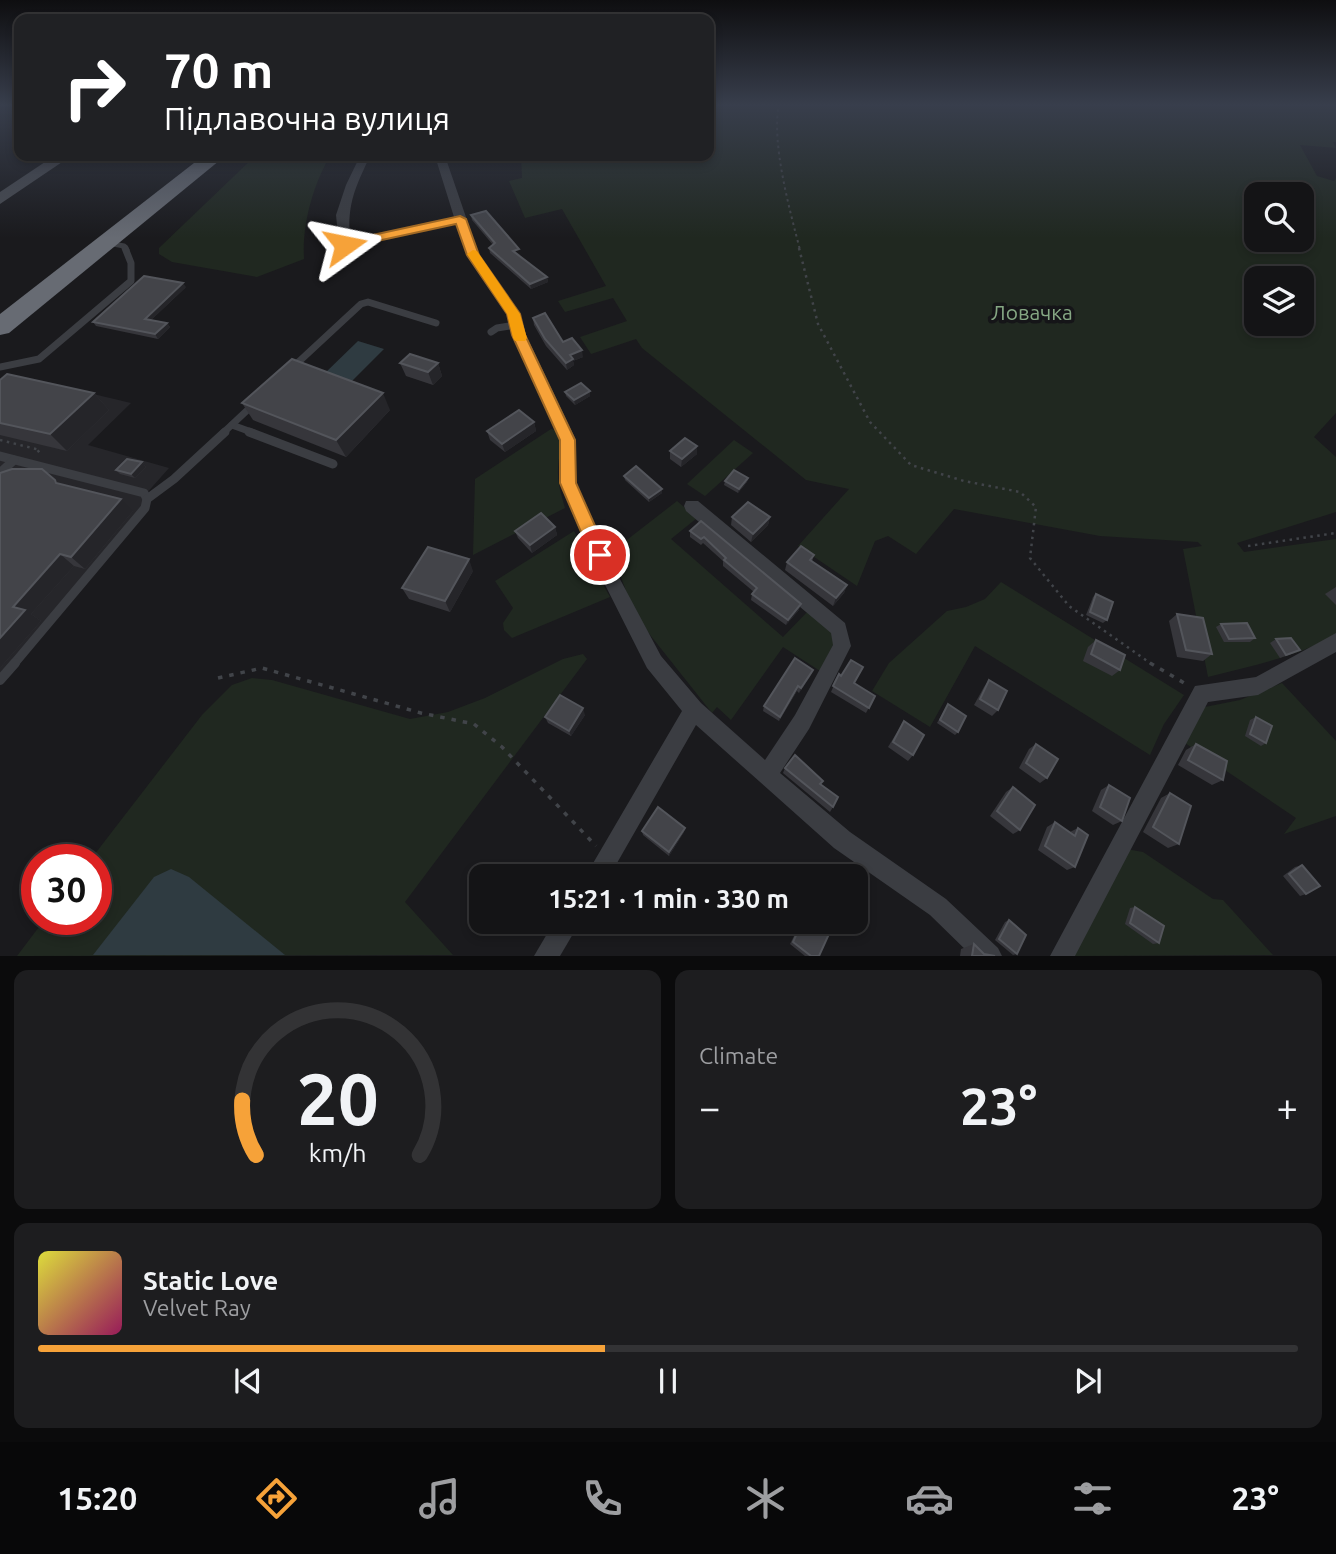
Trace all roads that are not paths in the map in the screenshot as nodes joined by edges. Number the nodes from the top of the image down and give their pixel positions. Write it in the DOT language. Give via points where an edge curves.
graph roads {
  1 [pos="57,161"];
  2 [pos="209,161"];
  3 [pos="363,161"];
  4 [pos="442,161"];
  5 [pos="0,199"];
  6 [pos="460,219"];
  7 [pos="107,243"];
  8 [pos="436,323"];
  9 [pos="515,325"];
  10 [pos="0,327"];
  11 [pos="491,332"];
  12 [pos="0,367"];
  13 [pos="282,377"];
  14 [pos="262,396"];
  15 [pos="232,425"];
  16 [pos="0,456"];
  17 [pos="14,460"];
  18 [pos="333,464"];
  19 [pos="0,473"];
  20 [pos="147,499"];
  21 [pos="692,506"];
  22 [pos="1336,642"];
  23 [pos="0,680"];
  24 [pos="694,710"];
  25 [pos="767,775"];
  26 [pos="605,864"];
  27 [pos="560,934"];
  28 [pos="546,956"];
  29 [pos="990,956"];
  30 [pos="1062,956"];
  1 -- 5 [label="main road"];
  2 -- 7 [label="highway"];
  3 -- 6 [label="street" via="342,215 345,245"];
  4 -- 6 [label="street"];
  6 -- 9 [label="street" via="473,255 514,314"];
  7 -- 10 [label="highway"];
  7 -- 12 [label="lane" via="124,246 130,254 131,281 39,359"];
  8 -- 13 [label="lane" via="368,302 361,304"];
  9 -- 11 [label="lane"];
  9 -- 24 [label="street" via="568,440 568,483 600,555 654,662"];
  14 -- 15 [label="lane"];
  15 -- 18 [label="lane"];
  15 -- 20 [label="lane"];
  16 -- 17 [label="lane"];
  17 -- 19 [label="lane"];
  17 -- 20 [label="lane" via="144,493"];
  20 -- 23 [label="lane" via="145,508"];
  21 -- 25 [label="street" via="839,629 842,646 802,722"];
  22 -- 30 [label="street" via="1258,686 1202,693"];
  24 -- 25 [label="street"];
  24 -- 26 [label="street"];
  25 -- 29 [label="street" via="842,840 938,907"];
  27 -- 28 [label="street"];
}
